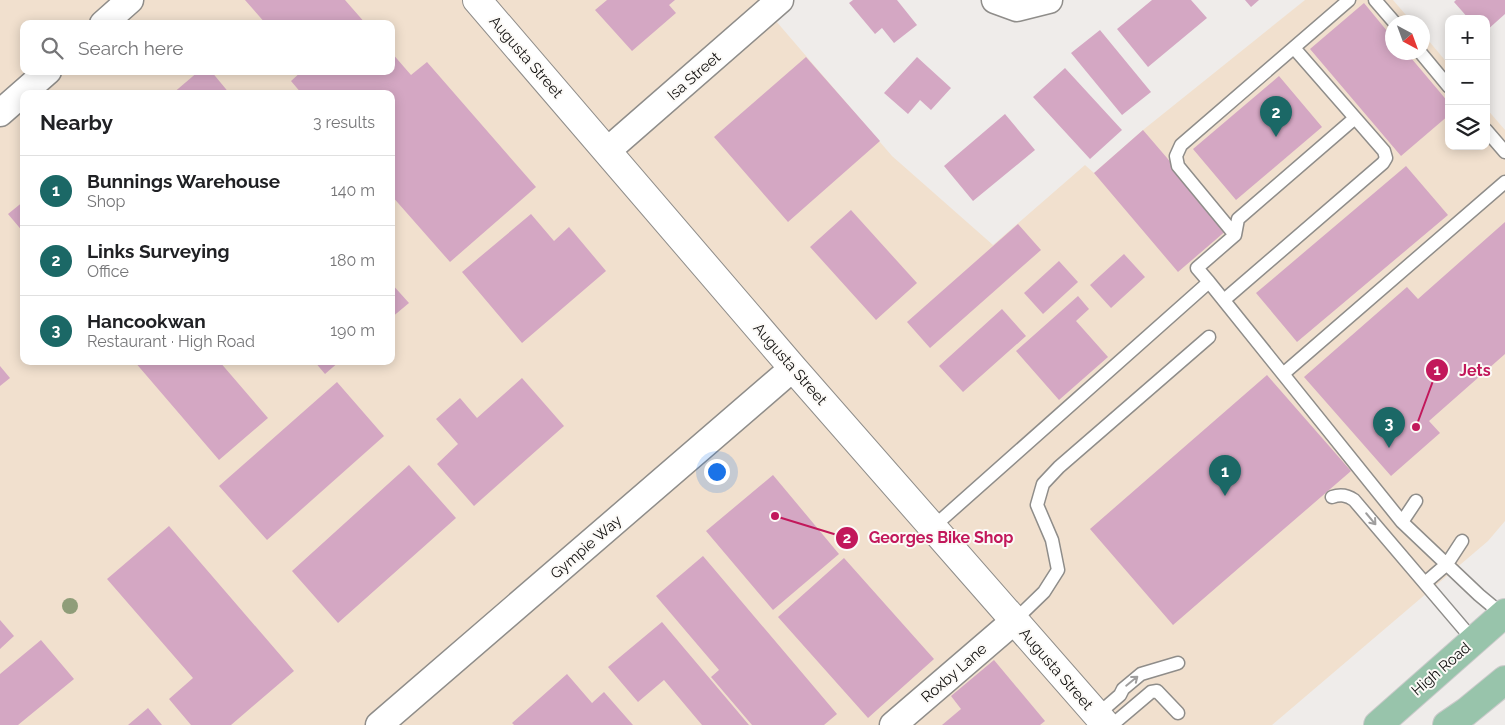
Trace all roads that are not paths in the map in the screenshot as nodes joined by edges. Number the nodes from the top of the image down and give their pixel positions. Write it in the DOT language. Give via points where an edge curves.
graph roads {
  1 [pos="130,0"];
  2 [pos="477,0"];
  3 [pos="780,0"];
  4 [pos="1049,0"];
  5 [pos="1348,0"];
  6 [pos="1375,0"];
  7 [pos="1006,4"];
  8 [pos="1388,15"];
  9 [pos="108,20"];
  10 [pos="1294,48"];
  11 [pos="1427,60"];
  12 [pos="43,75"];
  13 [pos="1445,82"];
  14 [pos="26,90"];
  15 [pos="20,96"];
  16 [pos="0,113"];
  17 [pos="1355,118"];
  18 [pos="1490,135"];
  19 [pos="607,151"];
  20 [pos="1505,152"];
  21 [pos="1505,182"];
  22 [pos="1235,235"];
  23 [pos="1210,282"];
  24 [pos="1224,300"];
  25 [pos="1209,337"];
  26 [pos="793,368"];
  27 [pos="1283,374"];
  28 [pos="1332,498"];
  29 [pos="1416,501"];
  30 [pos="1402,522"];
  31 [pos="932,528"];
  32 [pos="1462,541"];
  33 [pos="1447,564"];
  34 [pos="1425,583"];
  35 [pos="1504,614"];
  36 [pos="1014,621"];
  37 [pos="1474,641"];
  38 [pos="1178,663"];
  39 [pos="1505,680"];
  40 [pos="1178,713"];
  41 [pos="1463,721"];
  42 [pos="1105,722"];
  43 [pos="379,725"];
  44 [pos="893,725"];
  45 [pos="1378,725"];
  1 -- 9 [label="street"];
  2 -- 19 [label="street, Augusta Street"];
  3 -- 19 [label="street, Isa Street"];
  4 -- 7 [label="street"];
  5 -- 10 [label="lane"];
  6 -- 8 [label="lane"];
  10 -- 17 [label="lane"];
  10 -- 22 [label="lane" via="1181,145 1176,156 1178,166"];
  11 -- 13 [label="lane"];
  12 -- 14 [label="street"];
  15 -- 16 [label="street"];
  17 -- 22 [label="lane" via="1238,219"];
  17 -- 24 [label="lane" via="1384,151 1386,158 1383,163"];
  18 -- 20 [label="lane"];
  19 -- 26 [label="street, Augusta Street"];
  21 -- 27 [label="lane"];
  22 -- 23 [label="lane" via="1197,268"];
  23 -- 24 [label="lane"];
  23 -- 31 [label="lane"];
  24 -- 27 [label="lane"];
  25 -- 36 [label="lane" via="1043,484 1037,505 1052,540 1058,570 1044,592"];
  26 -- 31 [label="street, Augusta Street"];
  26 -- 43 [label="street, Gympie Way"];
  27 -- 30 [label="lane"];
  28 -- 34 [label="lane, one-way" via="1339,495 1354,500"];
  29 -- 30 [label="lane"];
  30 -- 33 [label="lane"];
  31 -- 36 [label="street, Augusta Street"];
  32 -- 33 [label="lane"];
  33 -- 34 [label="lane"];
  33 -- 35 [label="lane"];
  34 -- 37 [label="lane"];
  35 -- 37 [label="main road, High Road"];
  36 -- 42 [label="street, Augusta Street"];
  36 -- 44 [label="street, Roxby Lane"];
  37 -- 45 [label="main road, High Road"];
  42 -- 38 [label="lane, one-way" via="1123,689 1141,674"];
  39 -- 41 [label="main road"];
  40 -- 42 [label="lane" via="1157,691"];
}
